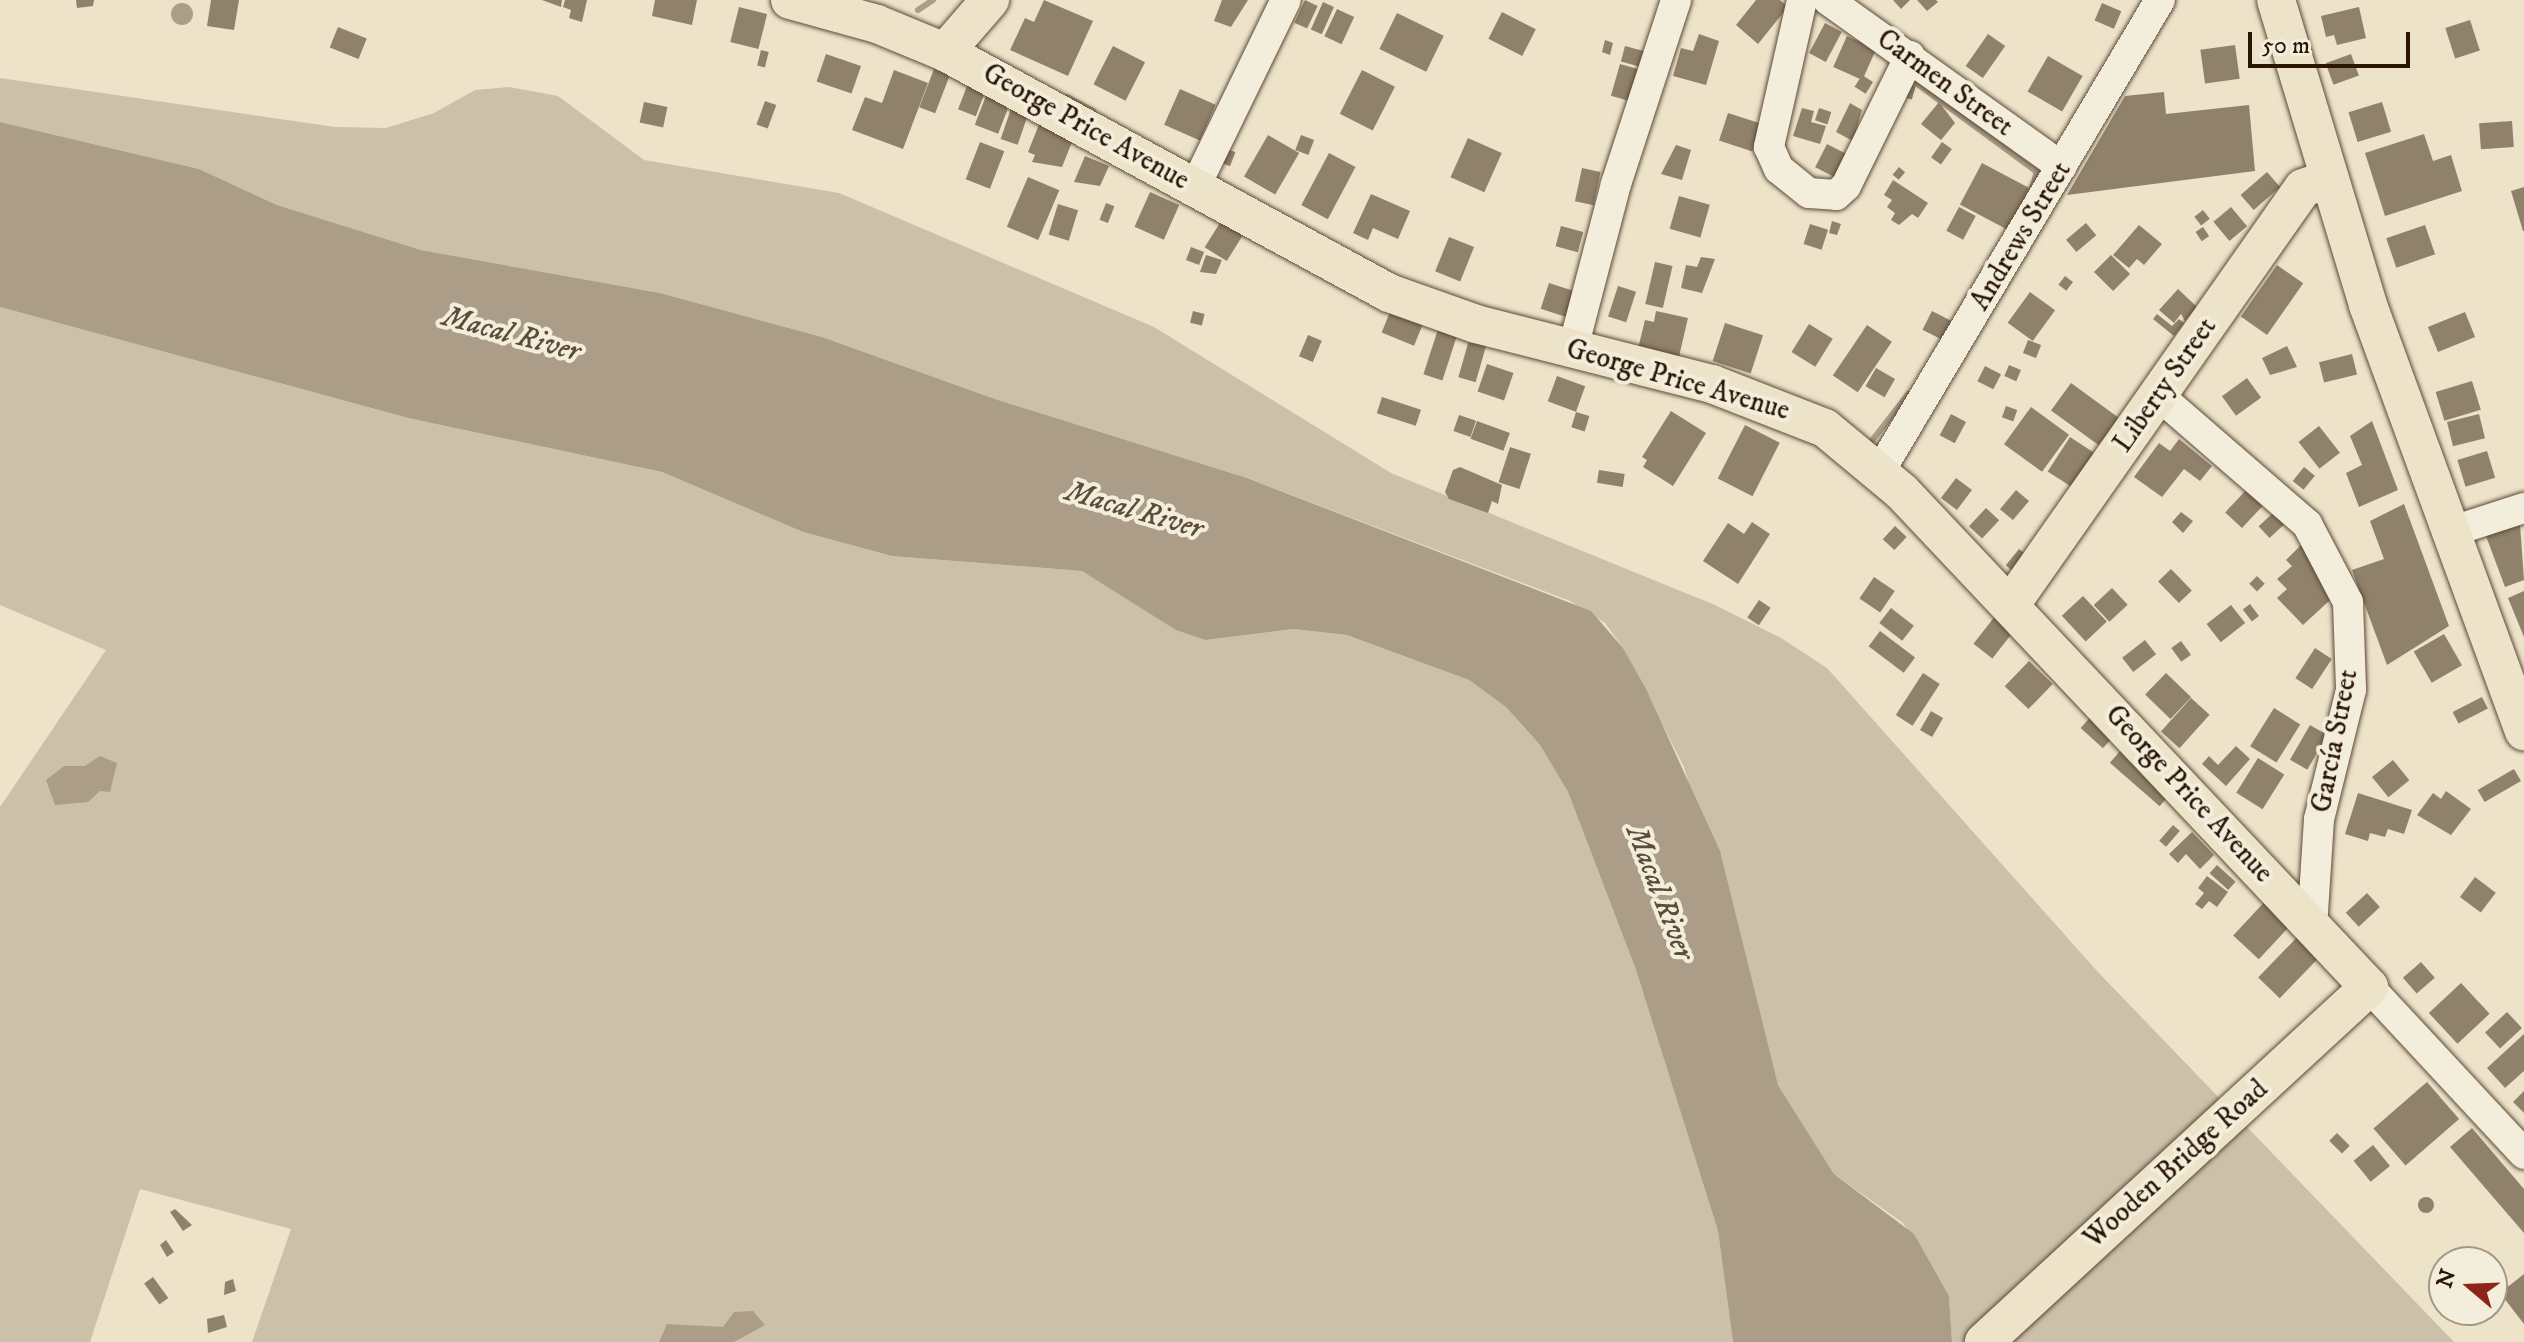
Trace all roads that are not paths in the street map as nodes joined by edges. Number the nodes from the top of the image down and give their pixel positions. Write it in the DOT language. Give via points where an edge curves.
graph roads {
  1 [pos="790,0"];
  2 [pos="962,0"];
  3 [pos="990,0"];
  4 [pos="1286,0"];
  5 [pos="1676,0"];
  6 [pos="1802,0"];
  7 [pos="1828,0"];
  8 [pos="2160,0"];
  9 [pos="2276,0"];
  10 [pos="937,48"];
  11 [pos="1910,56"];
  12 [pos="2062,167"];
  13 [pos="2329,179"];
  14 [pos="1195,187"];
  15 [pos="1573,348"];
  16 [pos="2158,395"];
  17 [pos="1880,471"];
  18 [pos="2524,508"];
  19 [pos="2450,532"];
  20 [pos="2011,604"];
  21 [pos="2524,731"];
  22 [pos="2312,926"];
  23 [pos="2369,987"];
  24 [pos="2524,1154"];
  25 [pos="1984,1342"];
  1 -- 10 [label="main road, George Price Avenue"];
  2 -- 10 [label="main road"];
  3 -- 10 [label="main road"];
  4 -- 14 [label="street"];
  5 -- 15 [label="street" via="1612,198"];
  6 -- 11 [label="street" via="1769,147 1779,169 1809,193 1836,195 1846,186"];
  7 -- 11 [label="street, Carmen Street"];
  8 -- 12 [label="street, Andrews Street"];
  9 -- 13 [label="main road"];
  10 -- 14 [label="main road, George Price Avenue"];
  11 -- 12 [label="street, Carmen Street"];
  12 -- 17 [label="street, Andrews Street"];
  13 -- 16 [label="main road, Liberty Street" via="2303,188"];
  13 -- 19 [label="main road"];
  14 -- 15 [label="main road, George Price Avenue" via="1389,293 1476,324"];
  15 -- 17 [label="main road, George Price Avenue" via="1772,404 1825,428"];
  16 -- 20 [label="main road, Liberty Street"];
  16 -- 22 [label="street, García Street" via="2197,435 2307,524 2348,602 2351,690 2319,819"];
  17 -- 20 [label="main road, George Price Avenue"];
  18 -- 19 [label="street"];
  19 -- 21 [label="main road"];
  20 -- 22 [label="main road, George Price Avenue"];
  22 -- 23 [label="main road, George Price Avenue"];
  23 -- 24 [label="street, George Price Avenue"];
  23 -- 25 [label="main road, Wooden Bridge Road"];
}
